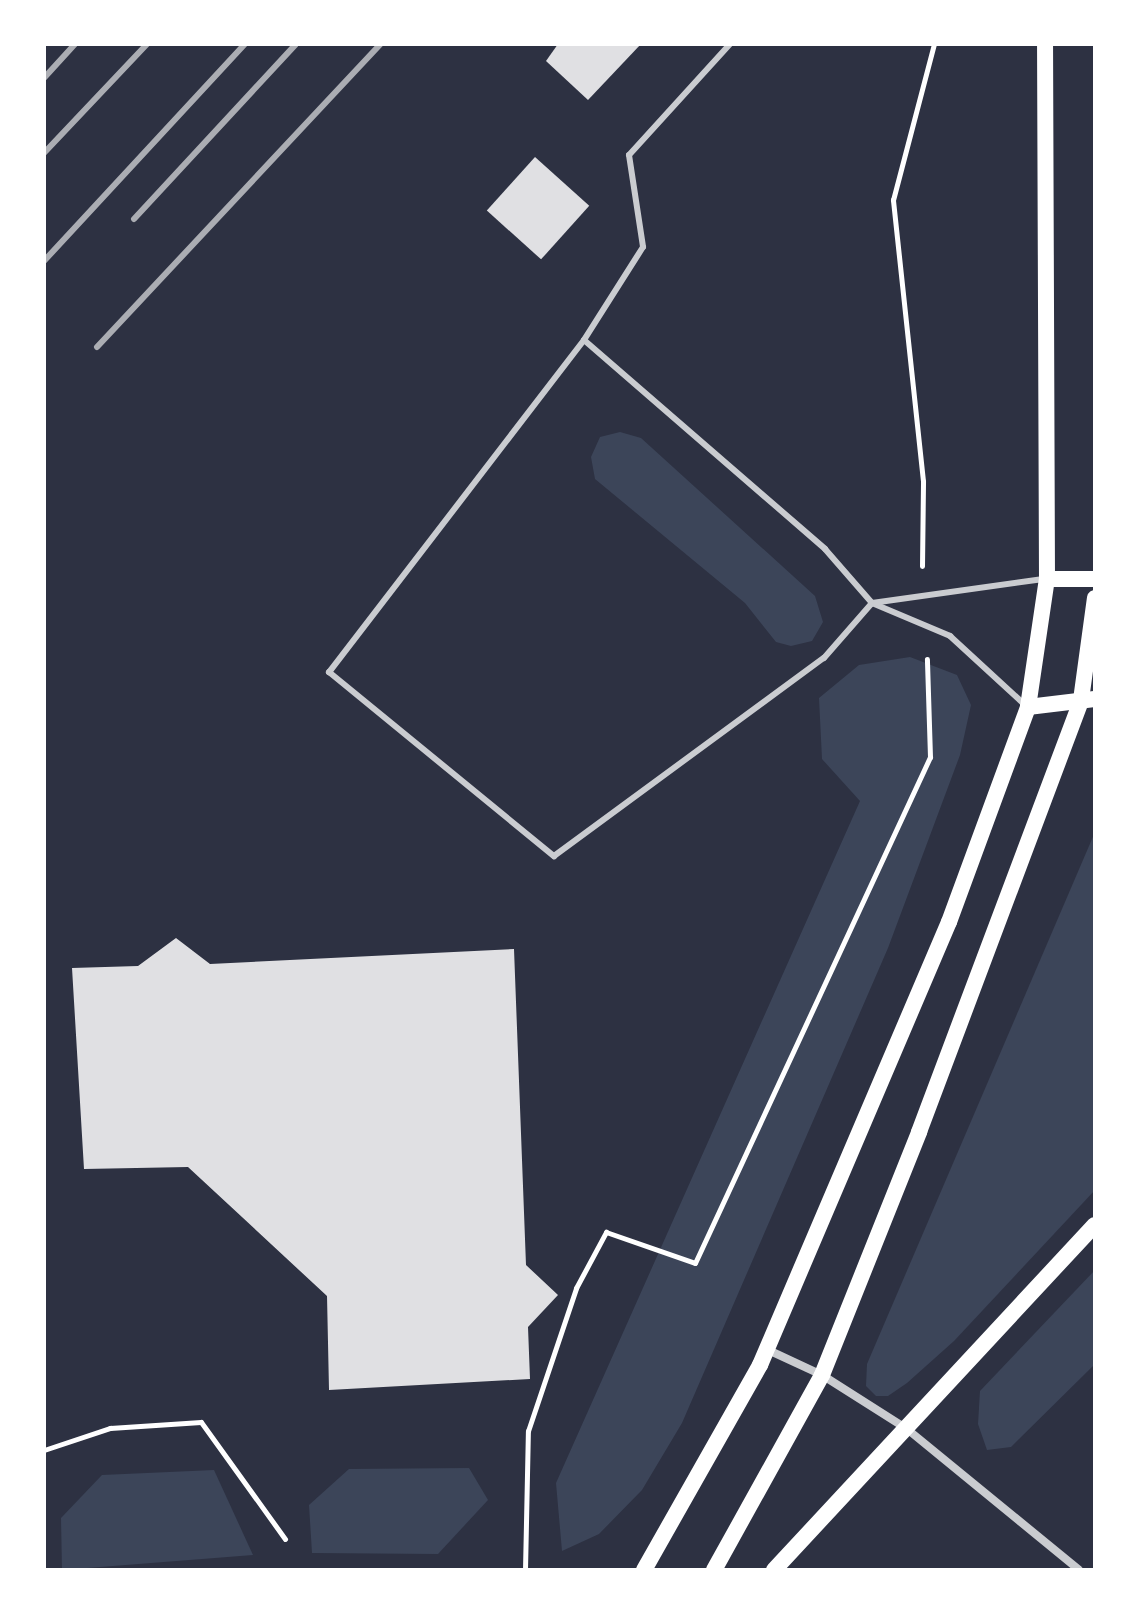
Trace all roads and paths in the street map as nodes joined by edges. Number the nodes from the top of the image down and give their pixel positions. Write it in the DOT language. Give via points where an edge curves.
graph roads {
  1 [pos="730,44"];
  2 [pos="934,44"];
  3 [pos="1045,44"];
  4 [pos="584,340"];
  5 [pos="1047,579"];
  6 [pos="1095,579"];
  7 [pos="922,596"];
  8 [pos="1095,598"];
  9 [pos="872,603"];
  10 [pos="926,625"];
  11 [pos="1088,700"];
  12 [pos="1028,707"];
  13 [pos="1095,1225"];
  14 [pos="766,1349"];
  15 [pos="822,1375"];
  16 [pos="907,1429"];
  17 [pos="44,1450"];
  18 [pos="285,1539"];
  19 [pos="525,1570"];
  20 [pos="644,1570"];
  21 [pos="714,1570"];
  22 [pos="774,1570"];
  23 [pos="1079,1570"];
  1 -- 4 [label="lane" via="629,155 643,247"];
  2 -- 7 [label="path" via="893,200 923,481"];
  3 -- 5 [label="main road"];
  4 -- 9 [label="lane" via="825,549"];
  4 -- 9 [label="lane" via="329,672 554,856 824,658"];
  5 -- 6 [label="main road"];
  5 -- 7 [label="lane"];
  5 -- 12 [label="main road"];
  7 -- 9 [label="lane"];
  8 -- 11 [label="main road"];
  9 -- 10 [label="lane"];
  10 -- 12 [label="lane" via="950,636"];
  10 -- 19 [label="path" via="930,757 695,1263 606,1232 576,1288 528,1431"];
  11 -- 12 [label="main road"];
  11 -- 15 [label="main road"];
  12 -- 14 [label="main road" via="949,922"];
  13 -- 16 [label="main road"];
  14 -- 15 [label="street"];
  14 -- 20 [label="main road"];
  15 -- 16 [label="street"];
  15 -- 21 [label="main road"];
  16 -- 22 [label="main road"];
  16 -- 23 [label="street"];
  17 -- 18 [label="path" via="110,1428 201,1422"];
}
